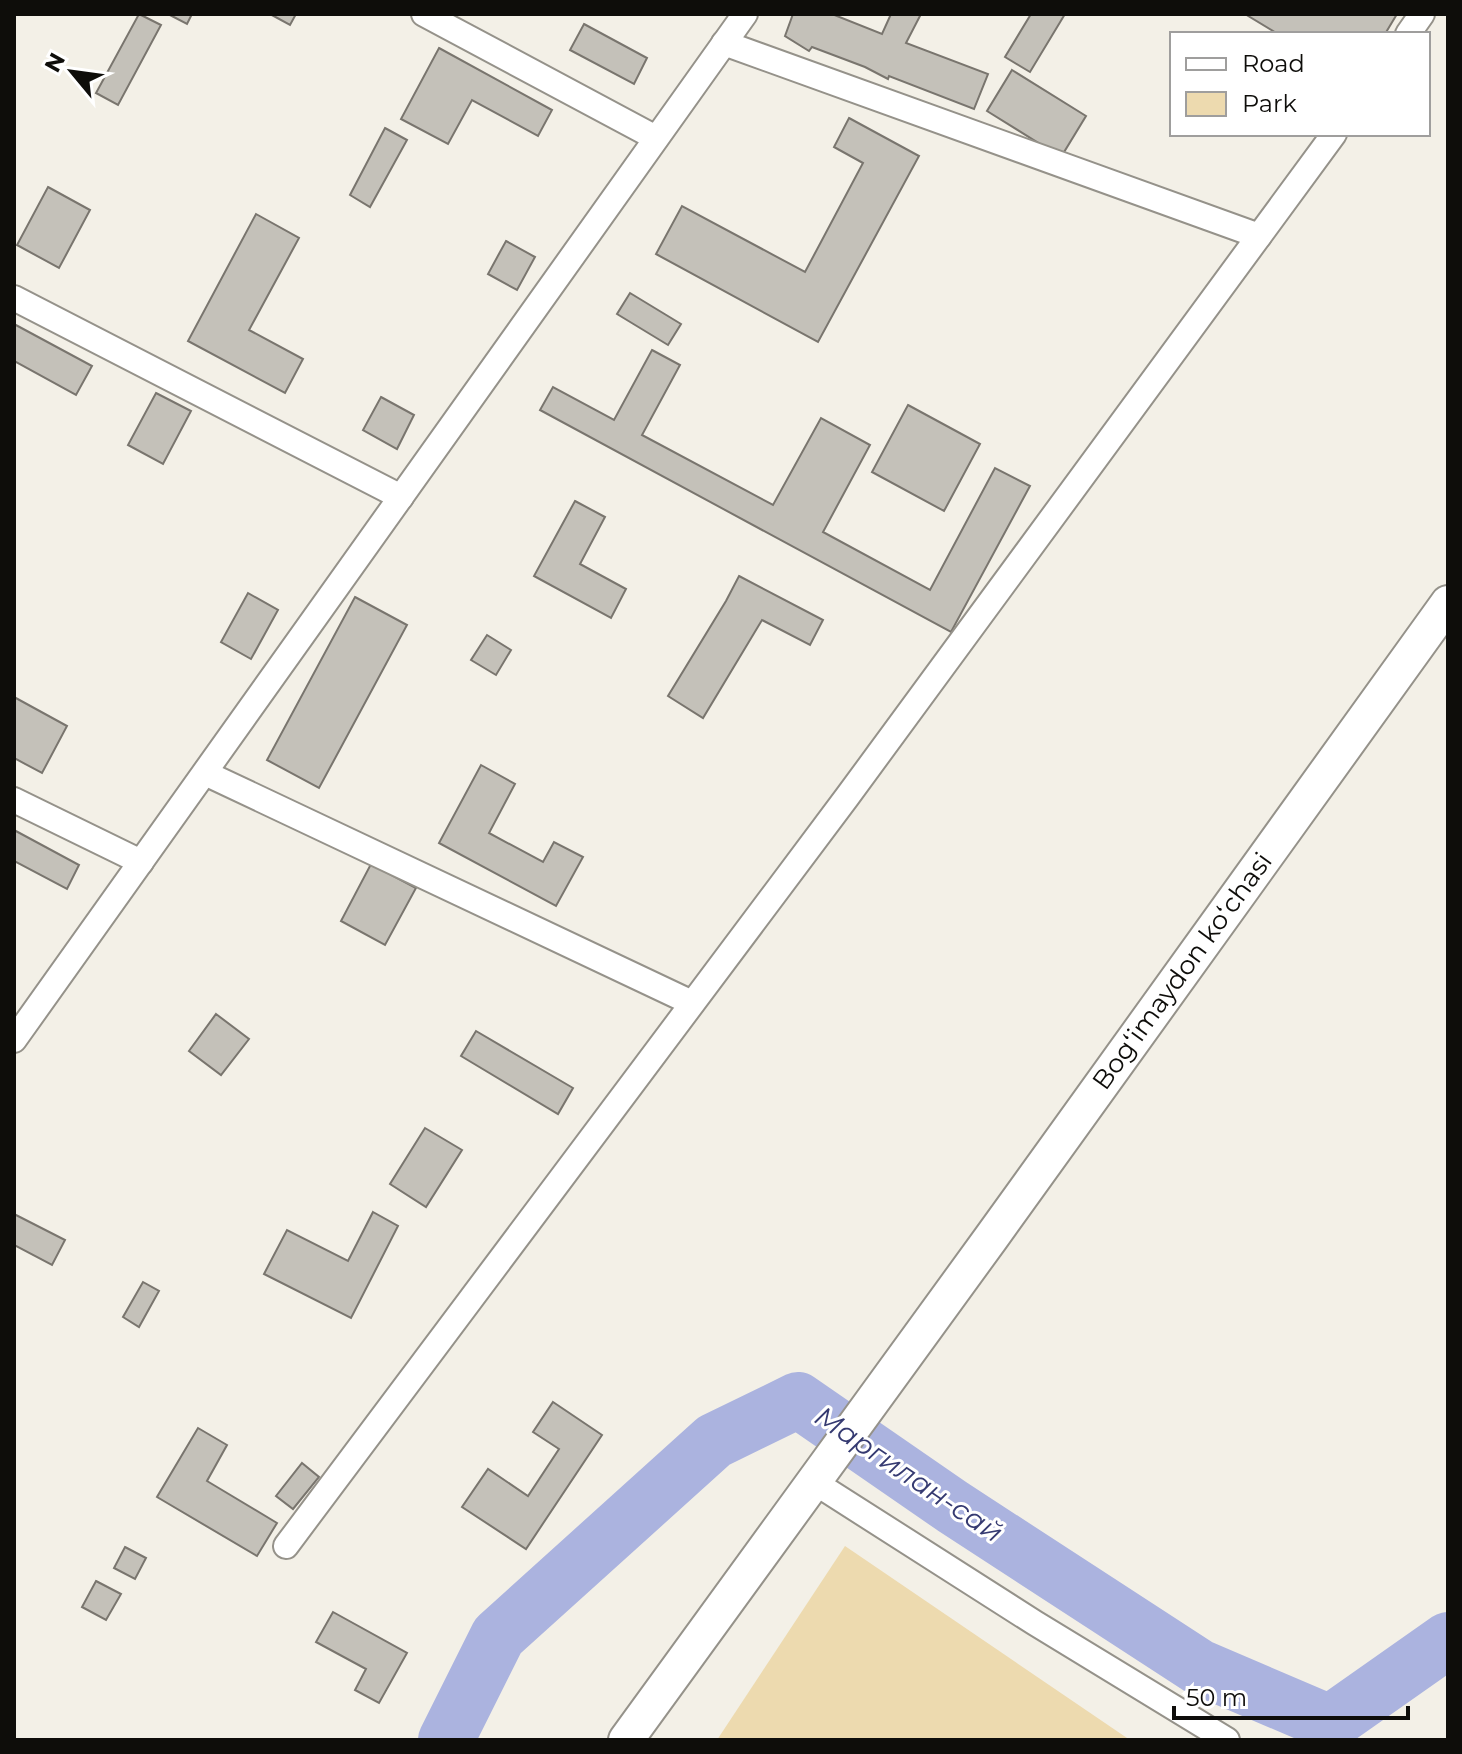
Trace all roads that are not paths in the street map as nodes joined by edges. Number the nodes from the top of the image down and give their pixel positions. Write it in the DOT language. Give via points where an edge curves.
graph roads {
  1 [pos="424,14"];
  2 [pos="745,14"];
  3 [pos="1422,14"];
  4 [pos="1409,32"];
  5 [pos="724,43"];
  6 [pos="1333,136"];
  7 [pos="656,138"];
  8 [pos="1259,236"];
  9 [pos="14,298"];
  10 [pos="401,497"];
  11 [pos="1446,610"];
  12 [pos="205,773"];
  13 [pos="14,800"];
  14 [pos="141,862"];
  15 [pos="692,1003"];
  16 [pos="14,1040"];
  17 [pos="814,1481"];
  18 [pos="286,1546"];
  19 [pos="626,1740"];
  20 [pos="1227,1740"];
  1 -- 7 [label="street"];
  2 -- 5 [label="street"];
  3 -- 4 [label="street"];
  5 -- 7 [label="street"];
  5 -- 8 [label="street"];
  6 -- 8 [label="street"];
  7 -- 10 [label="street"];
  8 -- 15 [label="street"];
  9 -- 10 [label="street"];
  10 -- 12 [label="street"];
  11 -- 17 [label="main road, Bogʻimaydon koʻchasi"];
  12 -- 14 [label="street"];
  12 -- 15 [label="street"];
  13 -- 14 [label="street"];
  14 -- 16 [label="street"];
  15 -- 18 [label="street"];
  17 -- 19 [label="main road"];
  17 -- 20 [label="street"];
}
